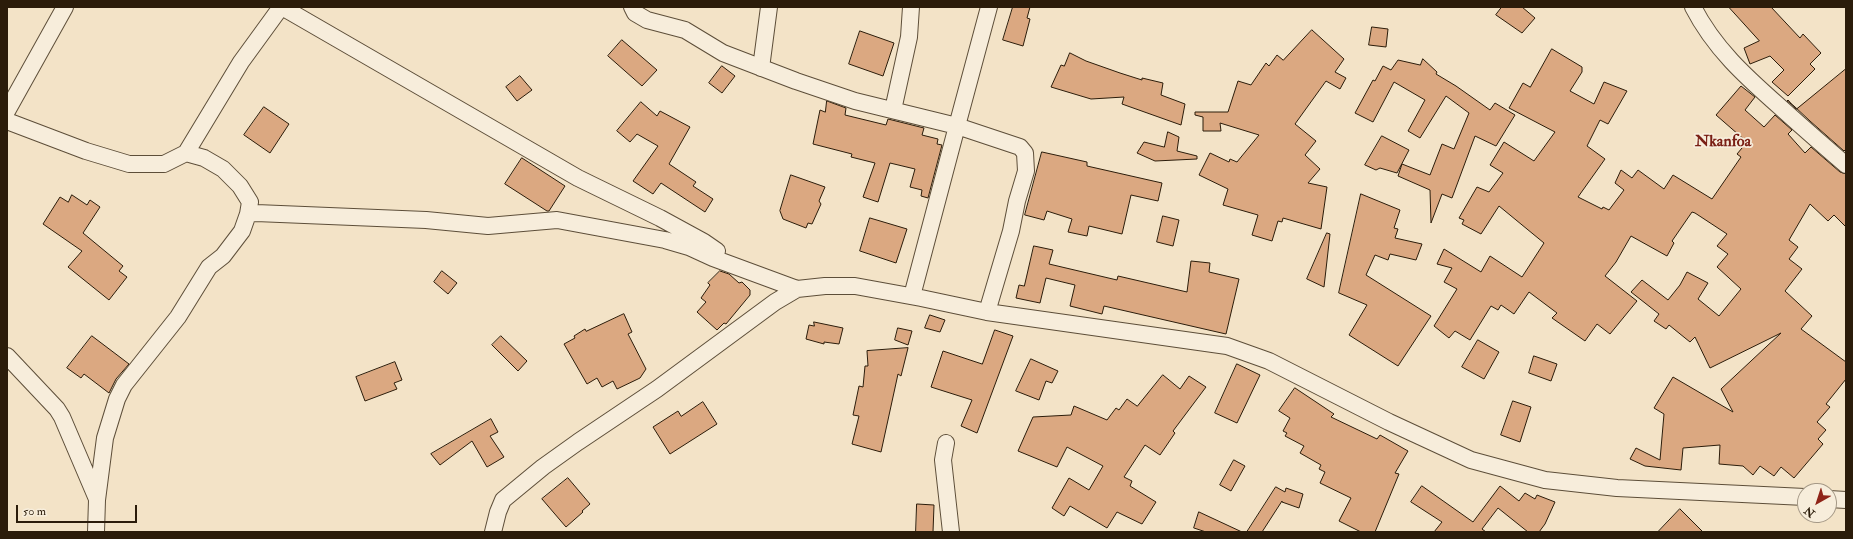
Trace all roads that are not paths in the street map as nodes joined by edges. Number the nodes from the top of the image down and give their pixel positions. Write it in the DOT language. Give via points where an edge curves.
graph roads {
  1 [pos="65,7"];
  2 [pos="281,7"];
  3 [pos="632,7"];
  4 [pos="769,7"];
  5 [pos="911,7"];
  6 [pos="989,7"];
  7 [pos="1693,7"];
  8 [pos="761,68"];
  9 [pos="893,110"];
  10 [pos="7,111"];
  11 [pos="7,121"];
  12 [pos="957,126"];
  13 [pos="186,153"];
  14 [pos="1846,165"];
  15 [pos="248,214"];
  16 [pos="744,270"];
  17 [pos="797,289"];
  18 [pos="912,296"];
  19 [pos="987,312"];
  20 [pos="7,356"];
  21 [pos="946,443"];
  22 [pos="1797,497"];
  23 [pos="97,500"];
  24 [pos="96,532"];
  25 [pos="493,532"];
  26 [pos="951,532"];
  1 -- 10 [label="street"];
  2 -- 13 [label="street" via="242,62"];
  2 -- 16 [label="street" via="578,178 704,242"];
  3 -- 8 [label="street" via="635,13 647,20 686,30 723,53"];
  4 -- 8 [label="street"];
  5 -- 9 [label="street" via="909,37"];
  6 -- 12 [label="street"];
  7 -- 14 [label="street" via="1700,22 1718,47 1740,72"];
  8 -- 9 [label="street"];
  9 -- 12 [label="street"];
  11 -- 13 [label="street" via="129,164 164,164"];
  12 -- 18 [label="street"];
  12 -- 19 [label="street" via="1020,147 1027,162 1011,232"];
  13 -- 15 [label="street" via="204,158 223,169 240,186 250,202"];
  15 -- 16 [label="street" via="426,220 488,226 557,220 665,240"];
  15 -- 23 [label="street" via="242,231 223,256 209,267 178,317 124,385 105,438"];
  16 -- 17 [label="street"];
  17 -- 18 [label="street" via="855,286"];
  17 -- 25 [label="street" via="775,302 513,490 503,500"];
  18 -- 19 [label="street"];
  19 -- 22 [label="street" via="1235,349 1269,361 1471,460 1546,480 1617,488"];
  20 -- 23 [label="street" via="62,417"];
  21 -- 26 [label="street" via="943,460"];
  23 -- 24 [label="street"];
}
